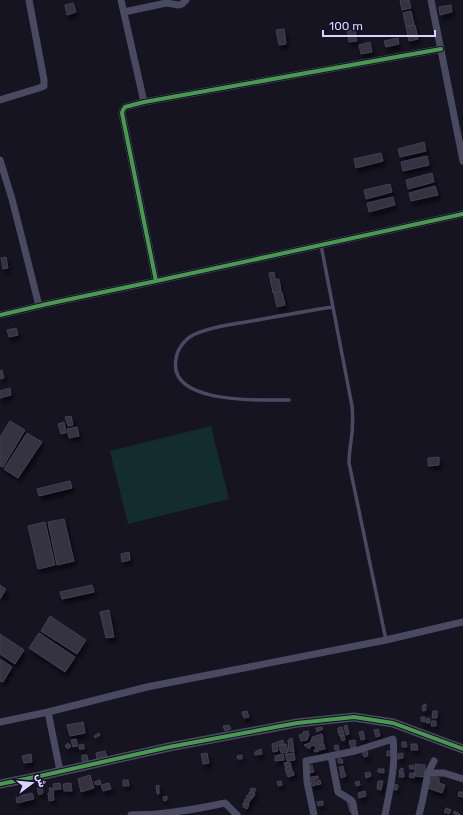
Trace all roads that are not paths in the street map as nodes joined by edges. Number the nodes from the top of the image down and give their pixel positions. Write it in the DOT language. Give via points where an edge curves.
graph roads {
  1 [pos="29,0"];
  2 [pos="121,0"];
  3 [pos="186,0"];
  4 [pos="431,0"];
  5 [pos="124,12"];
  6 [pos="441,49"];
  7 [pos="0,100"];
  8 [pos="144,102"];
  9 [pos="0,160"];
  10 [pos="463,161"];
  11 [pos="463,214"];
  12 [pos="321,245"];
  13 [pos="156,281"];
  14 [pos="40,306"];
  15 [pos="333,307"];
  16 [pos="0,316"];
  17 [pos="288,400"];
  18 [pos="463,622"];
  19 [pos="386,640"];
  20 [pos="48,712"];
  21 [pos="0,722"];
  22 [pos="463,749"];
  23 [pos="331,756"];
  24 [pos="434,761"];
  25 [pos="60,771"];
  26 [pos="428,773"];
  27 [pos="463,779"];
  28 [pos="0,784"];
  29 [pos="186,813"];
  30 [pos="132,815"];
  31 [pos="237,815"];
  32 [pos="314,815"];
  33 [pos="355,815"];
  34 [pos="385,815"];
  35 [pos="419,815"];
  1 -- 7 [label="street" via="44,86"];
  2 -- 5 [label="street"];
  3 -- 5 [label="street" via="179,5 166,3"];
  4 -- 6 [label="street"];
  5 -- 8 [label="street"];
  6 -- 8 [label="street"];
  6 -- 10 [label="street"];
  8 -- 13 [label="street" via="125,107 122,113"];
  9 -- 14 [label="street"];
  11 -- 12 [label="street"];
  12 -- 13 [label="street"];
  12 -- 15 [label="lane"];
  13 -- 14 [label="street"];
  14 -- 16 [label="street"];
  15 -- 17 [label="lane" via="218,327 192,336 179,348 175,360 176,371 180,379 197,392 247,400"];
  15 -- 19 [label="lane" via="352,406 349,463"];
  18 -- 19 [label="street"];
  19 -- 20 [label="street" via="147,687"];
  20 -- 21 [label="street"];
  20 -- 25 [label="street"];
  22 -- 25 [label="street" via="393,723 354,717 297,723 168,747"];
  23 -- 32 [label="street" via="306,761 307,782"];
  23 -- 33 [label="street" via="338,792 353,803"];
  23 -- 34 [label="street" via="394,739 395,757"];
  24 -- 26 [label="street"];
  25 -- 28 [label="street"];
  26 -- 27 [label="street" via="444,773"];
  26 -- 35 [label="street"];
  29 -- 30 [label="street"];
  29 -- 31 [label="street" via="225,803"];
}
